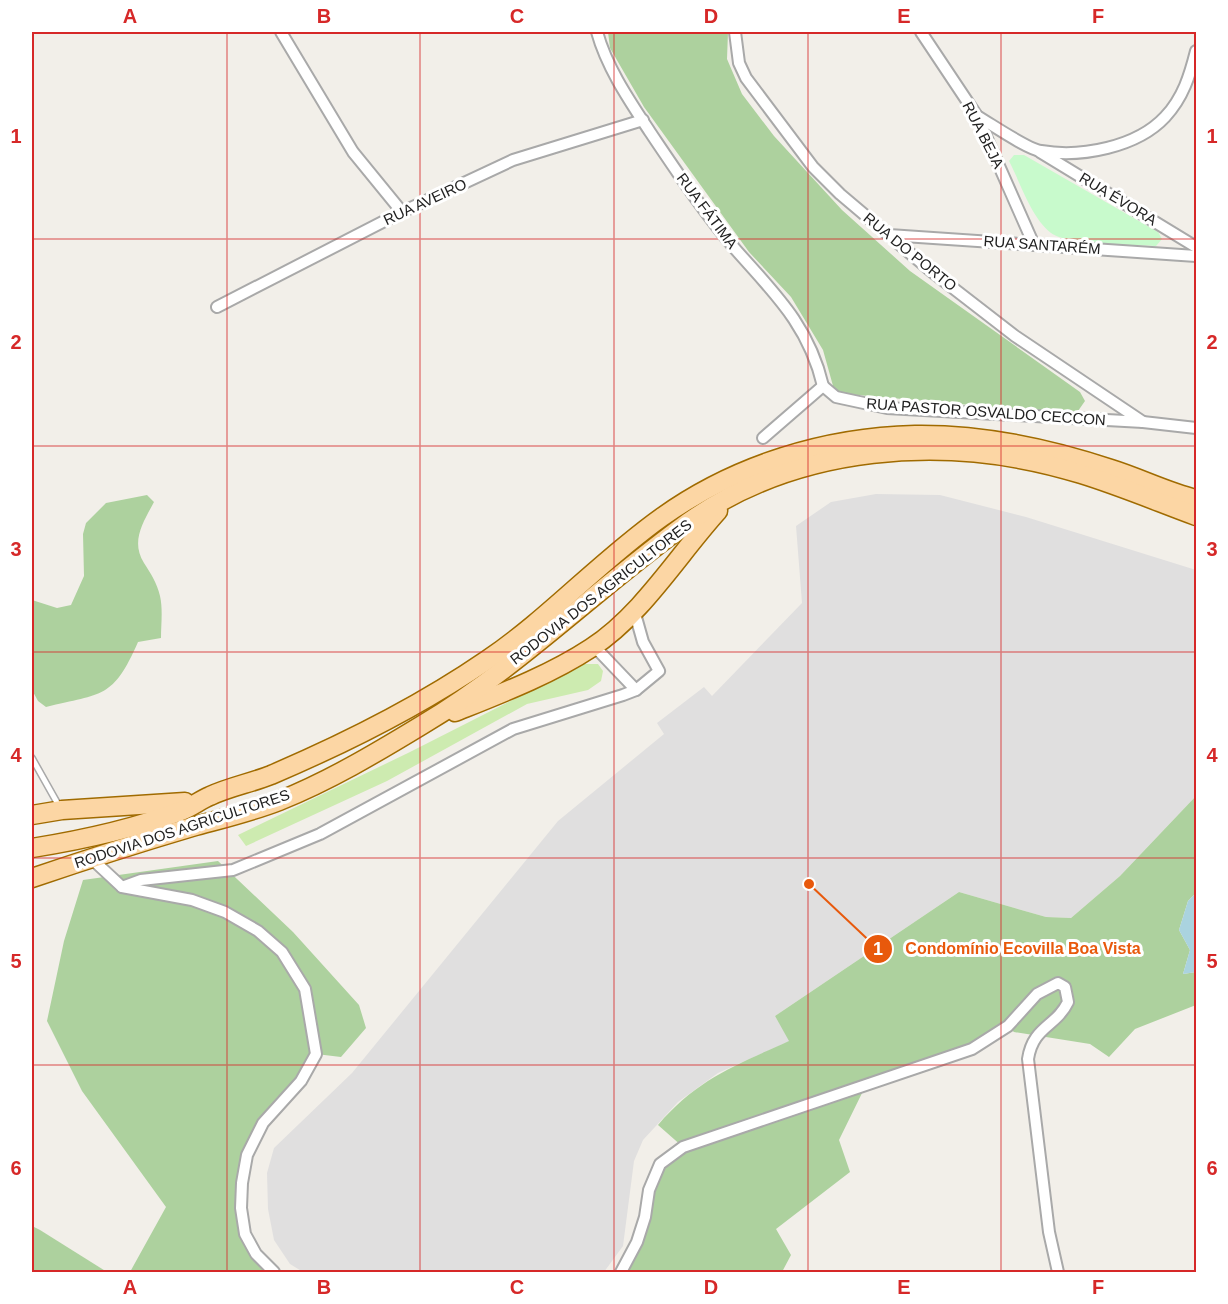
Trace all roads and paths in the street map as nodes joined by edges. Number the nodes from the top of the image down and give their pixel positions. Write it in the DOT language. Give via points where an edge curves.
graph roads {
  1 [pos="281,32"];
  2 [pos="597,32"];
  3 [pos="735,32"];
  4 [pos="921,32"];
  5 [pos="1197,51"];
  6 [pos="977,116"];
  7 [pos="643,120"];
  8 [pos="1039,151"];
  9 [pos="402,212"];
  10 [pos="888,235"];
  11 [pos="1034,244"];
  12 [pos="1197,247"];
  13 [pos="1197,256"];
  14 [pos="217,307"];
  15 [pos="823,386"];
  16 [pos="1143,422"];
  17 [pos="1197,428"];
  18 [pos="763,438"];
  19 [pos="734,494"];
  20 [pos="1197,499"];
  21 [pos="1197,516"];
  22 [pos="634,610"];
  23 [pos="594,646"];
  24 [pos="636,690"];
  25 [pos="425,723"];
  26 [pos="32,758"];
  27 [pos="210,796"];
  28 [pos="62,810"];
  29 [pos="32,815"];
  30 [pos="32,848"];
  31 [pos="92,859"];
  32 [pos="32,878"];
  33 [pos="122,887"];
  34 [pos="274,1272"];
  35 [pos="621,1272"];
  36 [pos="1058,1272"];
  1 -- 9 [label="street" via="353,152"];
  2 -- 7 [label="street, RUA FÁTIMA" via="602,51"];
  3 -- 10 [label="street, RUA DO PORTO" via="740,63 757,95 813,167"];
  4 -- 6 [label="street, RUA BEJA"];
  5 -- 8 [label="street" via="1189,80 1178,99 1151,128 1136,137 1088,151"];
  6 -- 8 [label="street, RUA ÉVORA"];
  6 -- 11 [label="street, RUA BEJA"];
  7 -- 9 [label="street, RUA AVEIRO" via="513,160"];
  7 -- 15 [label="street, RUA FÁTIMA" via="705,211 793,315 808,342"];
  8 -- 12 [label="street, RUA ÉVORA"];
  9 -- 14 [label="street, RUA AVEIRO"];
  10 -- 11 [label="street, RUA SANTARÉM"];
  10 -- 16 [label="street, RUA DO PORTO" via="1034,350"];
  11 -- 13 [label="street, RUA SANTARÉM"];
  15 -- 16 [label="street, RUA PASTOR OSVALDO CECCON" via="836,398 886,408"];
  15 -- 18 [label="street"];
  16 -- 17 [label="street, RUA PASTOR OSVALDO CECCON"];
  19 -- 21 [label="main road, RODOVIA DOS AGRICULTORES" via="793,470 872,453 940,449 995,454 1080,473"];
  19 -- 22 [label="main road"];
  19 -- 25 [label="main road, RODOVIA DOS AGRICULTORES" via="681,526 540,643"];
  20 -- 27 [label="main road, RODOVIA DOS AGRICULTORES" via="1036,447 970,437 914,435 861,440 750,467 662,517 513,642 444,687 302,762"];
  22 -- 23 [label="main road"];
  22 -- 24 [label="street" via="643,642 659,671"];
  23 -- 24 [label="street"];
  23 -- 25 [label="main road" via="497,695"];
  24 -- 33 [label="street" via="513,729 320,834 233,870 148,879"];
  25 -- 31 [label="main road, RODOVIA DOS AGRICULTORES" via="341,772 278,802"];
  26 -- 28 [label="lane"];
  27 -- 28 [label="main road" via="177,804"];
  27 -- 30 [label="main road, RODOVIA DOS AGRICULTORES" via="149,822"];
  28 -- 29 [label="main road"];
  31 -- 32 [label="main road, RODOVIA DOS AGRICULTORES"];
  31 -- 33 [label="street"];
  33 -- 34 [label="street" via="160,892 225,912 258,931 282,952 305,989 316,1054 301,1081 263,1123 247,1155 242,1184 245,1234 256,1254"];
  35 -- 36 [label="street" via="637,1242 657,1171 683,1147 972,1049 1008,1026 1037,994 1058,983 1068,993 1068,1002 1062,1013 1040,1030 1028,1059 1049,1232"];
}
